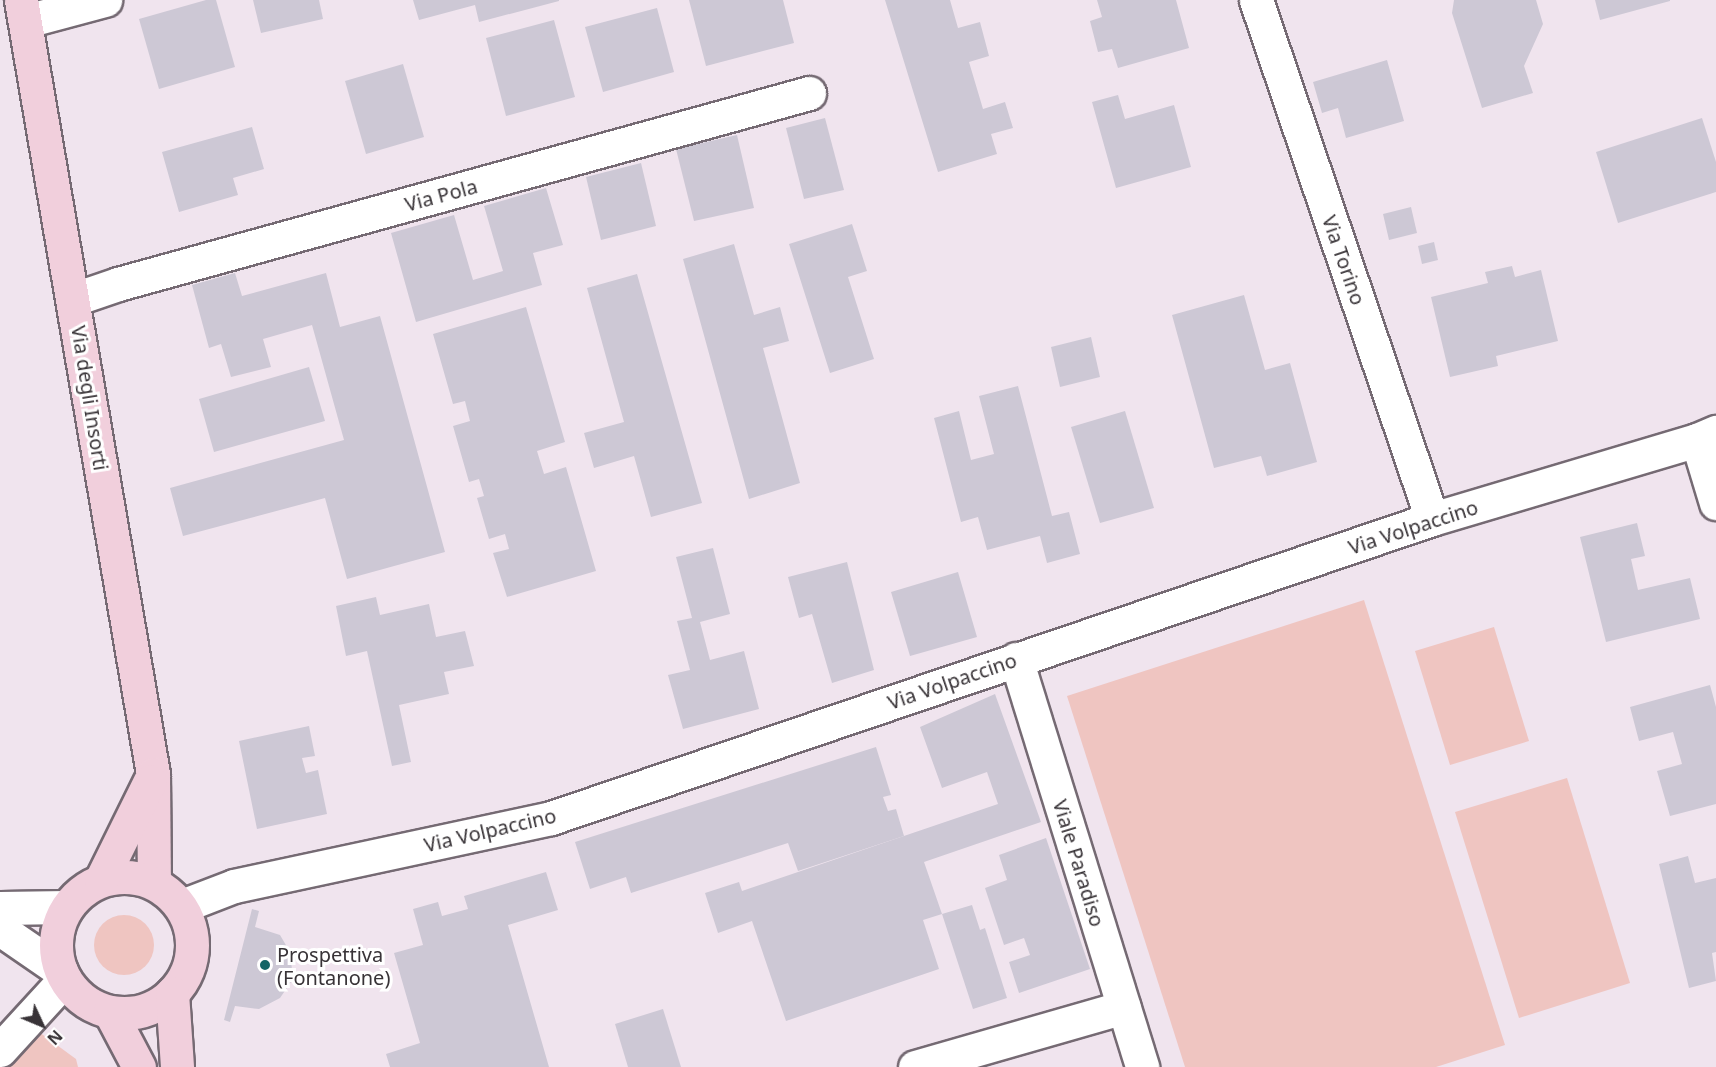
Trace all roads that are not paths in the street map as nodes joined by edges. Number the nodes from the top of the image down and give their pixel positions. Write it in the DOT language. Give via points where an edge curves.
graph roads {
  1 [pos="105,0"];
  2 [pos="1256,0"];
  3 [pos="24,10"];
  4 [pos="809,93"];
  5 [pos="74,299"];
  6 [pos="1707,436"];
  7 [pos="1716,503"];
  8 [pos="1432,519"];
  9 [pos="1016,659"];
  10 [pos="153,774"];
  11 [pos="101,880"];
  12 [pos="154,883"];
  13 [pos="67,906"];
  14 [pos="182,906"];
  15 [pos="0,908"];
  16 [pos="0,929"];
  17 [pos="63,975"];
  18 [pos="172,993"];
  19 [pos="1124,1007"];
  20 [pos="110,1012"];
  21 [pos="0,1050"];
  22 [pos="139,1067"];
  23 [pos="177,1067"];
  24 [pos="915,1067"];
  25 [pos="1142,1067"];
  1 -- 3 [label="street, Via degli Insorti"];
  2 -- 8 [label="street, Via Torino"];
  3 -- 5 [label="main road, Via degli Insorti"];
  4 -- 5 [label="street, Via Pola"];
  5 -- 10 [label="main road, Via degli Insorti"];
  6 -- 7 [label="street"];
  6 -- 8 [label="street, Via Volpaccino"];
  8 -- 9 [label="street, Via Volpaccino"];
  9 -- 14 [label="street, Via Volpaccino" via="551,818 234,886"];
  9 -- 19 [label="street, Viale Paradiso"];
  10 -- 11 [label="main road"];
  10 -- 12 [label="main road, Via degli Insorti"];
  11 -- 12 [label="main road" via="125,876"];
  11 -- 13 [label="main road" via="80,892"];
  12 -- 14 [label="main road"];
  13 -- 15 [label="street"];
  13 -- 17 [label="main road" via="55,940"];
  14 -- 18 [label="main road" via="193,946 187,972"];
  16 -- 17 [label="street"];
  17 -- 20 [label="main road" via="75,993 94,1007"];
  17 -- 21 [label="street"];
  18 -- 20 [label="main road" via="152,1007 128,1013"];
  18 -- 23 [label="main road"];
  19 -- 24 [label="street"];
  19 -- 25 [label="street, Viale Paradiso"];
  20 -- 22 [label="main road"];
}
